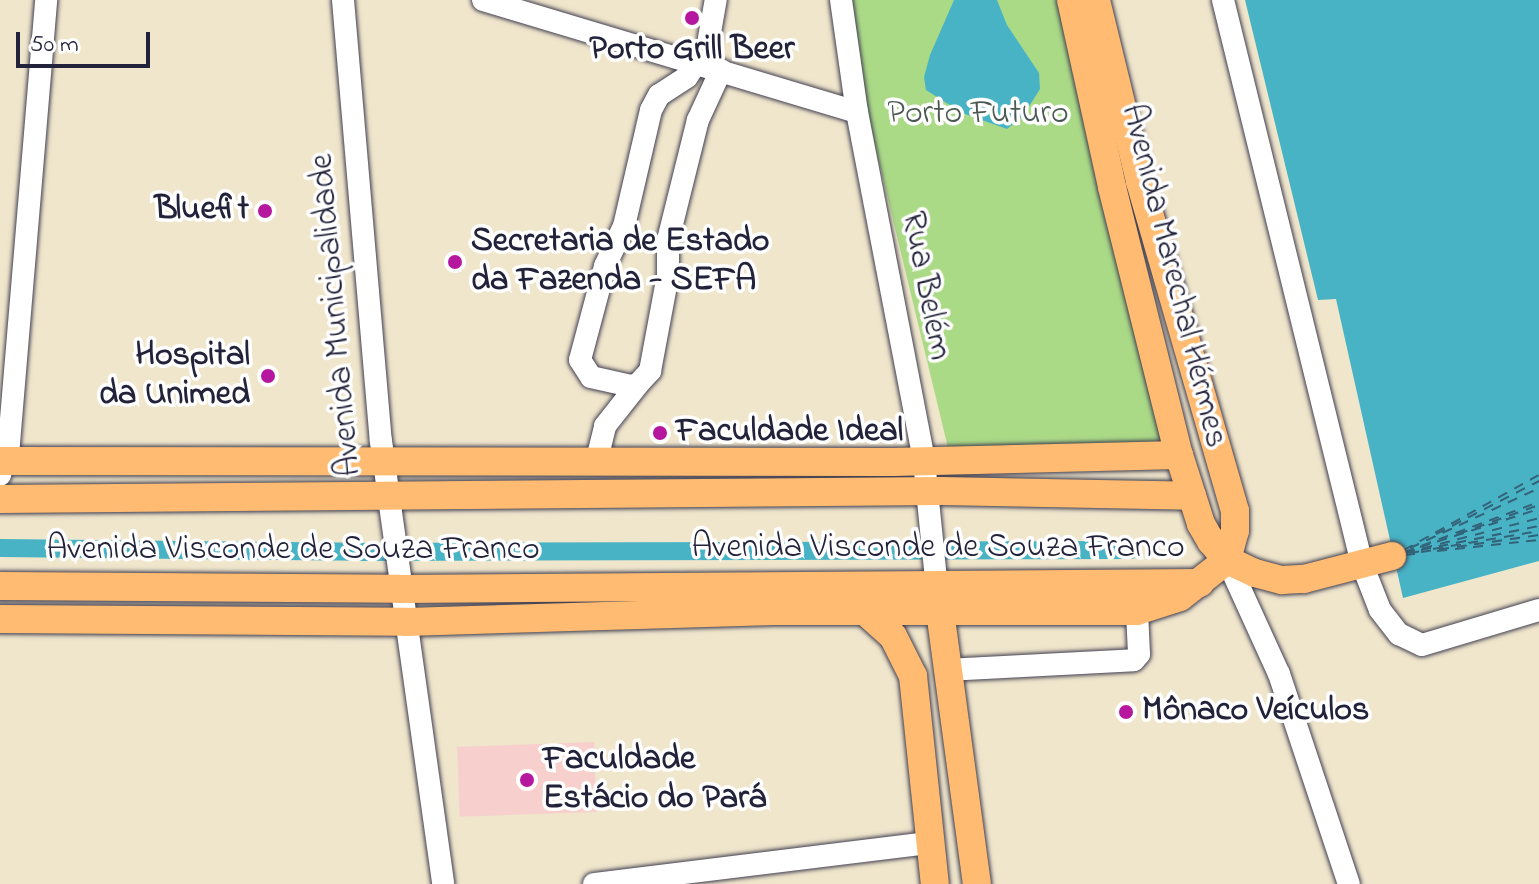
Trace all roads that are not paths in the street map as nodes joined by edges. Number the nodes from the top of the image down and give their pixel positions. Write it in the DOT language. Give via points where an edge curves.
graph roads {
  1 [pos="46,0"];
  2 [pos="343,0"];
  3 [pos="483,0"];
  4 [pos="716,0"];
  5 [pos="841,0"];
  6 [pos="1071,0"];
  7 [pos="1096,0"];
  8 [pos="1223,0"];
  9 [pos="709,38"];
  10 [pos="697,62"];
  11 [pos="721,70"];
  12 [pos="857,112"];
  13 [pos="1140,181"];
  14 [pos="1112,187"];
  15 [pos="638,384"];
  16 [pos="1179,455"];
  17 [pos="924,461"];
  18 [pos="385,462"];
  19 [pos="596,463"];
  20 [pos="2,466"];
  21 [pos="928,491"];
  22 [pos="1192,496"];
  23 [pos="0,499"];
  24 [pos="390,509"];
  25 [pos="1392,556"];
  26 [pos="1227,560"];
  27 [pos="1362,564"];
  28 [pos="398,582"];
  29 [pos="1201,583"];
  30 [pos="0,586"];
  31 [pos="681,586"];
  32 [pos="937,587"];
  33 [pos="1539,610"];
  34 [pos="1137,611"];
  35 [pos="866,612"];
  36 [pos="0,619"];
  37 [pos="594,619"];
  38 [pos="406,622"];
  39 [pos="946,670"];
  40 [pos="930,843"];
  41 [pos="443,884"];
  42 [pos="594,884"];
  43 [pos="935,884"];
  44 [pos="977,884"];
  45 [pos="1349,884"];
  1 -- 20 [label="street"];
  2 -- 18 [label="street, Avenida Municipalidade"];
  3 -- 10 [label="street"];
  4 -- 9 [label="street"];
  5 -- 12 [label="street, Rua Belém"];
  6 -- 14 [label="main road, Avenida Marechal Hérmes"];
  7 -- 13 [label="main road, Avenida Marechal Hérmes"];
  8 -- 27 [label="street"];
  10 -- 11 [label="street"];
  10 -- 15 [label="street" via="687,77 659,95 651,110 624,226 605,266 580,360 591,377"];
  11 -- 12 [label="street"];
  11 -- 15 [label="street" via="698,120 668,240 668,275 650,371"];
  12 -- 17 [label="street, Rua Belém"];
  13 -- 14 [label="main road"];
  13 -- 26 [label="main road, Avenida Marechal Hérmes" via="1231,495 1235,531"];
  14 -- 16 [label="main road, Avenida Marechal Hérmes"];
  15 -- 19 [label="street" via="605,426"];
  16 -- 17 [label="main road"];
  16 -- 22 [label="main road, Avenida Marechal Hérmes"];
  17 -- 19 [label="main road"];
  17 -- 21 [label="street, Rua Belém"];
  18 -- 19 [label="main road"];
  18 -- 20 [label="main road"];
  18 -- 24 [label="street, Avenida Municipalidade"];
  21 -- 22 [label="main road, Avenida Visconde de Souza Franco"];
  21 -- 24 [label="main road, Avenida Visconde de Souza Franco"];
  21 -- 32 [label="street, Rua Belém"];
  22 -- 26 [label="main road, Avenida Marechal Hérmes" via="1201,524"];
  23 -- 24 [label="main road, Avenida Visconde de Souza Franco"];
  24 -- 28 [label="street, Avenida Municipalidade"];
  25 -- 27 [label="main road"];
  26 -- 27 [label="main road" via="1282,580"];
  26 -- 29 [label="main road"];
  26 -- 45 [label="street, Avenida Marechal Hérmes" via="1279,674"];
  27 -- 33 [label="street" via="1380,610 1411,642 1440,642"];
  28 -- 30 [label="main road, Avenida Visconde de Souza Franco"];
  28 -- 31 [label="main road, Avenida Visconde de Souza Franco"];
  28 -- 38 [label="street, Avenida Municipalidade"];
  29 -- 32 [label="main road, Avenida Visconde de Souza Franco"];
  29 -- 34 [label="main road, Avenida Visconde de Souza Franco" via="1180,597"];
  31 -- 32 [label="main road, Avenida Visconde de Souza Franco"];
  31 -- 37 [label="main road"];
  32 -- 34 [label="main road, Avenida Visconde de Souza Franco"];
  32 -- 35 [label="main road, Avenida Visconde de Souza Franco"];
  32 -- 39 [label="main road"];
  34 -- 39 [label="street" via="1139,654 1134,660"];
  35 -- 37 [label="main road, Avenida Visconde de Souza Franco"];
  35 -- 40 [label="main road" via="893,636 913,676"];
  36 -- 38 [label="main road, Avenida Visconde de Souza Franco"];
  37 -- 38 [label="main road, Avenida Visconde de Souza Franco"];
  38 -- 41 [label="street, Avenida Municipalidade"];
  39 -- 44 [label="main road"];
  40 -- 42 [label="street"];
  40 -- 43 [label="main road"];
}
